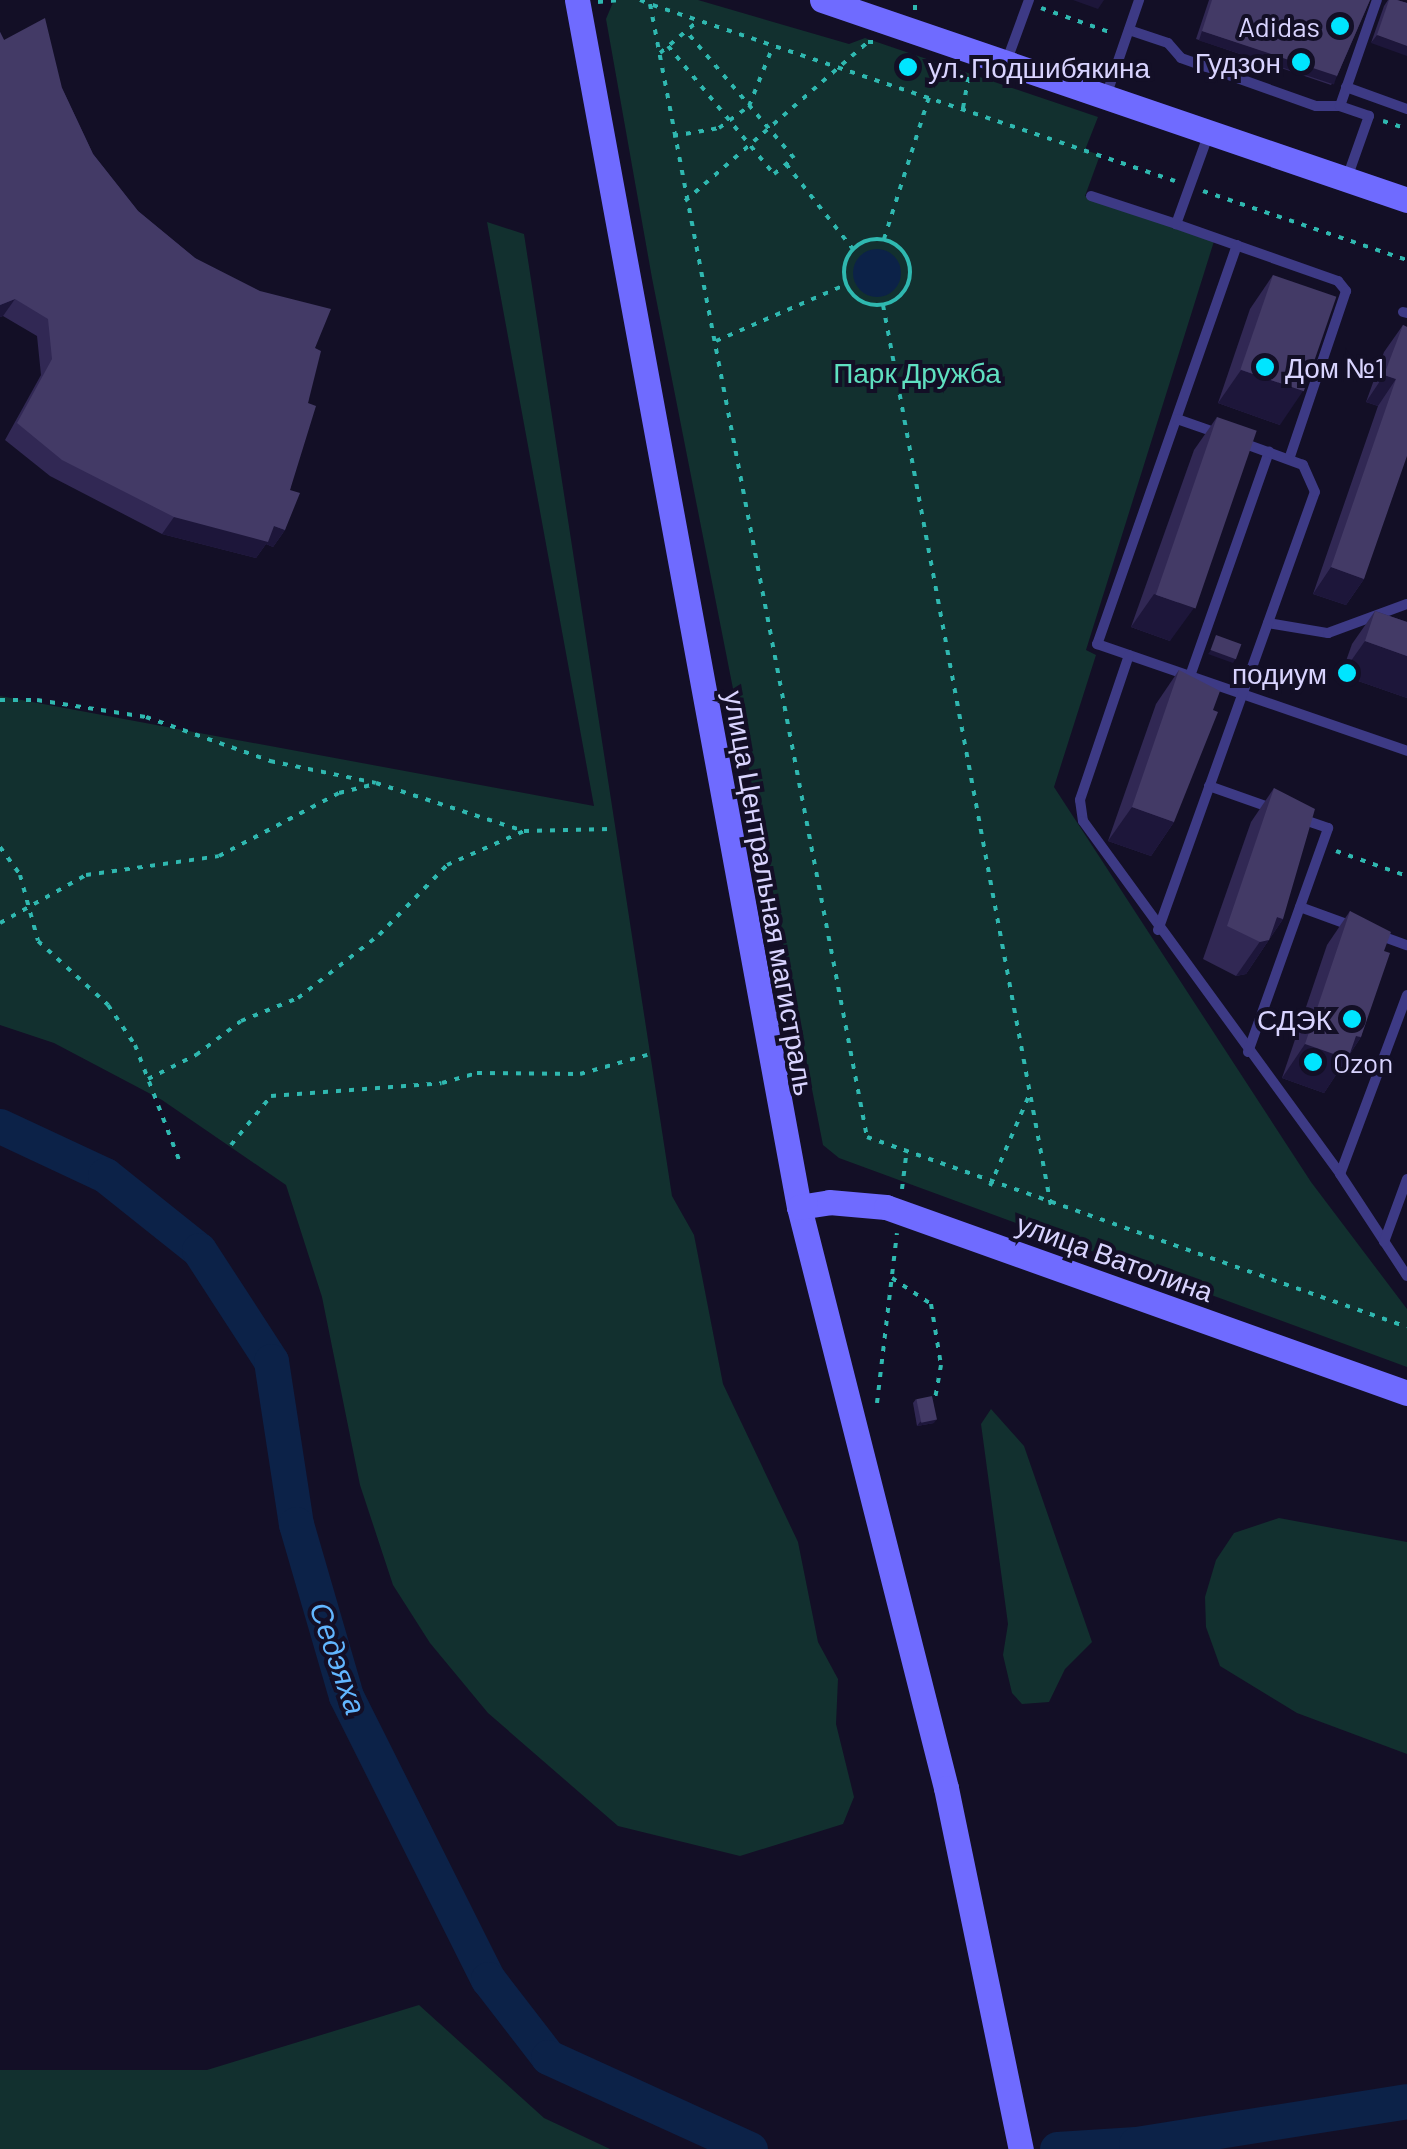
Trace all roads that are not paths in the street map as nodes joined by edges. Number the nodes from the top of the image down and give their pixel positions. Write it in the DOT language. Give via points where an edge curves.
graph roads {
  1 [pos="577,0"];
  2 [pos="822,0"];
  3 [pos="1139,0"];
  4 [pos="1377,0"];
  5 [pos="1028,2"];
  6 [pos="1127,34"];
  7 [pos="1006,63"];
  8 [pos="1346,87"];
  9 [pos="1105,97"];
  10 [pos="1391,104"];
  11 [pos="1340,106"];
  12 [pos="1407,109"];
  13 [pos="1369,116"];
  14 [pos="1209,132"];
  15 [pos="1346,180"];
  16 [pos="1091,196"];
  17 [pos="1407,200"];
  18 [pos="1176,224"];
  19 [pos="1237,245"];
  20 [pos="1177,419"];
  21 [pos="1269,452"];
  22 [pos="1289,459"];
  23 [pos="1407,604"];
  24 [pos="1268,623"];
  25 [pos="1129,655"];
  26 [pos="1190,676"];
  27 [pos="1242,693"];
  28 [pos="1407,751"];
  29 [pos="1210,786"];
  30 [pos="1300,907"];
  31 [pos="1158,930"];
  32 [pos="1407,945"];
  33 [pos="1407,995"];
  34 [pos="1403,1018"];
  35 [pos="1248,1052"];
  36 [pos="1340,1174"];
  37 [pos="1407,1179"];
  38 [pos="799,1208"];
  39 [pos="1384,1242"];
  40 [pos="1407,1276"];
  41 [pos="1407,1393"];
  42 [pos="1021,2149"];
  1 -- 38 [label="main road, улица Центральная магистраль"];
  2 -- 7 [label="main road"];
  3 -- 6 [label="lane"];
  4 -- 8 [label="lane"];
  5 -- 7 [label="lane"];
  6 -- 9 [label="lane"];
  6 -- 11 [label="lane" via="1168,43 1181,58 1316,106"];
  7 -- 9 [label="main road"];
  8 -- 10 [label="lane"];
  8 -- 11 [label="lane"];
  9 -- 14 [label="main road"];
  10 -- 12 [label="lane"];
  10 -- 13 [label="lane"];
  11 -- 13 [label="lane"];
  13 -- 15 [label="lane"];
  14 -- 15 [label="main road"];
  14 -- 18 [label="lane"];
  15 -- 17 [label="main road"];
  16 -- 18 [label="lane"];
  18 -- 19 [label="lane"];
  19 -- 20 [label="lane"];
  19 -- 22 [label="lane" via="1338,282 1346,291"];
  20 -- 21 [label="lane"];
  20 -- 25 [label="lane" via="1097,644"];
  21 -- 22 [label="lane"];
  21 -- 26 [label="lane"];
  22 -- 24 [label="lane" via="1310,471 1315,492"];
  23 -- 24 [label="lane" via="1328,633"];
  24 -- 27 [label="lane"];
  25 -- 26 [label="lane"];
  25 -- 31 [label="lane" via="1079,810"];
  26 -- 27 [label="lane"];
  27 -- 28 [label="lane"];
  27 -- 29 [label="lane"];
  29 -- 30 [label="lane" via="1328,828"];
  29 -- 31 [label="lane"];
  30 -- 32 [label="lane"];
  30 -- 35 [label="lane"];
  31 -- 35 [label="lane"];
  33 -- 34 [label="lane"];
  34 -- 36 [label="lane"];
  35 -- 36 [label="lane"];
  36 -- 39 [label="lane"];
  37 -- 39 [label="lane"];
  38 -- 41 [label="main road, улица Ватолина" via="858,1202 900,1212"];
  38 -- 42 [label="main road, улица Центральная магистраль" via="946,1788"];
  39 -- 40 [label="lane"];
}
